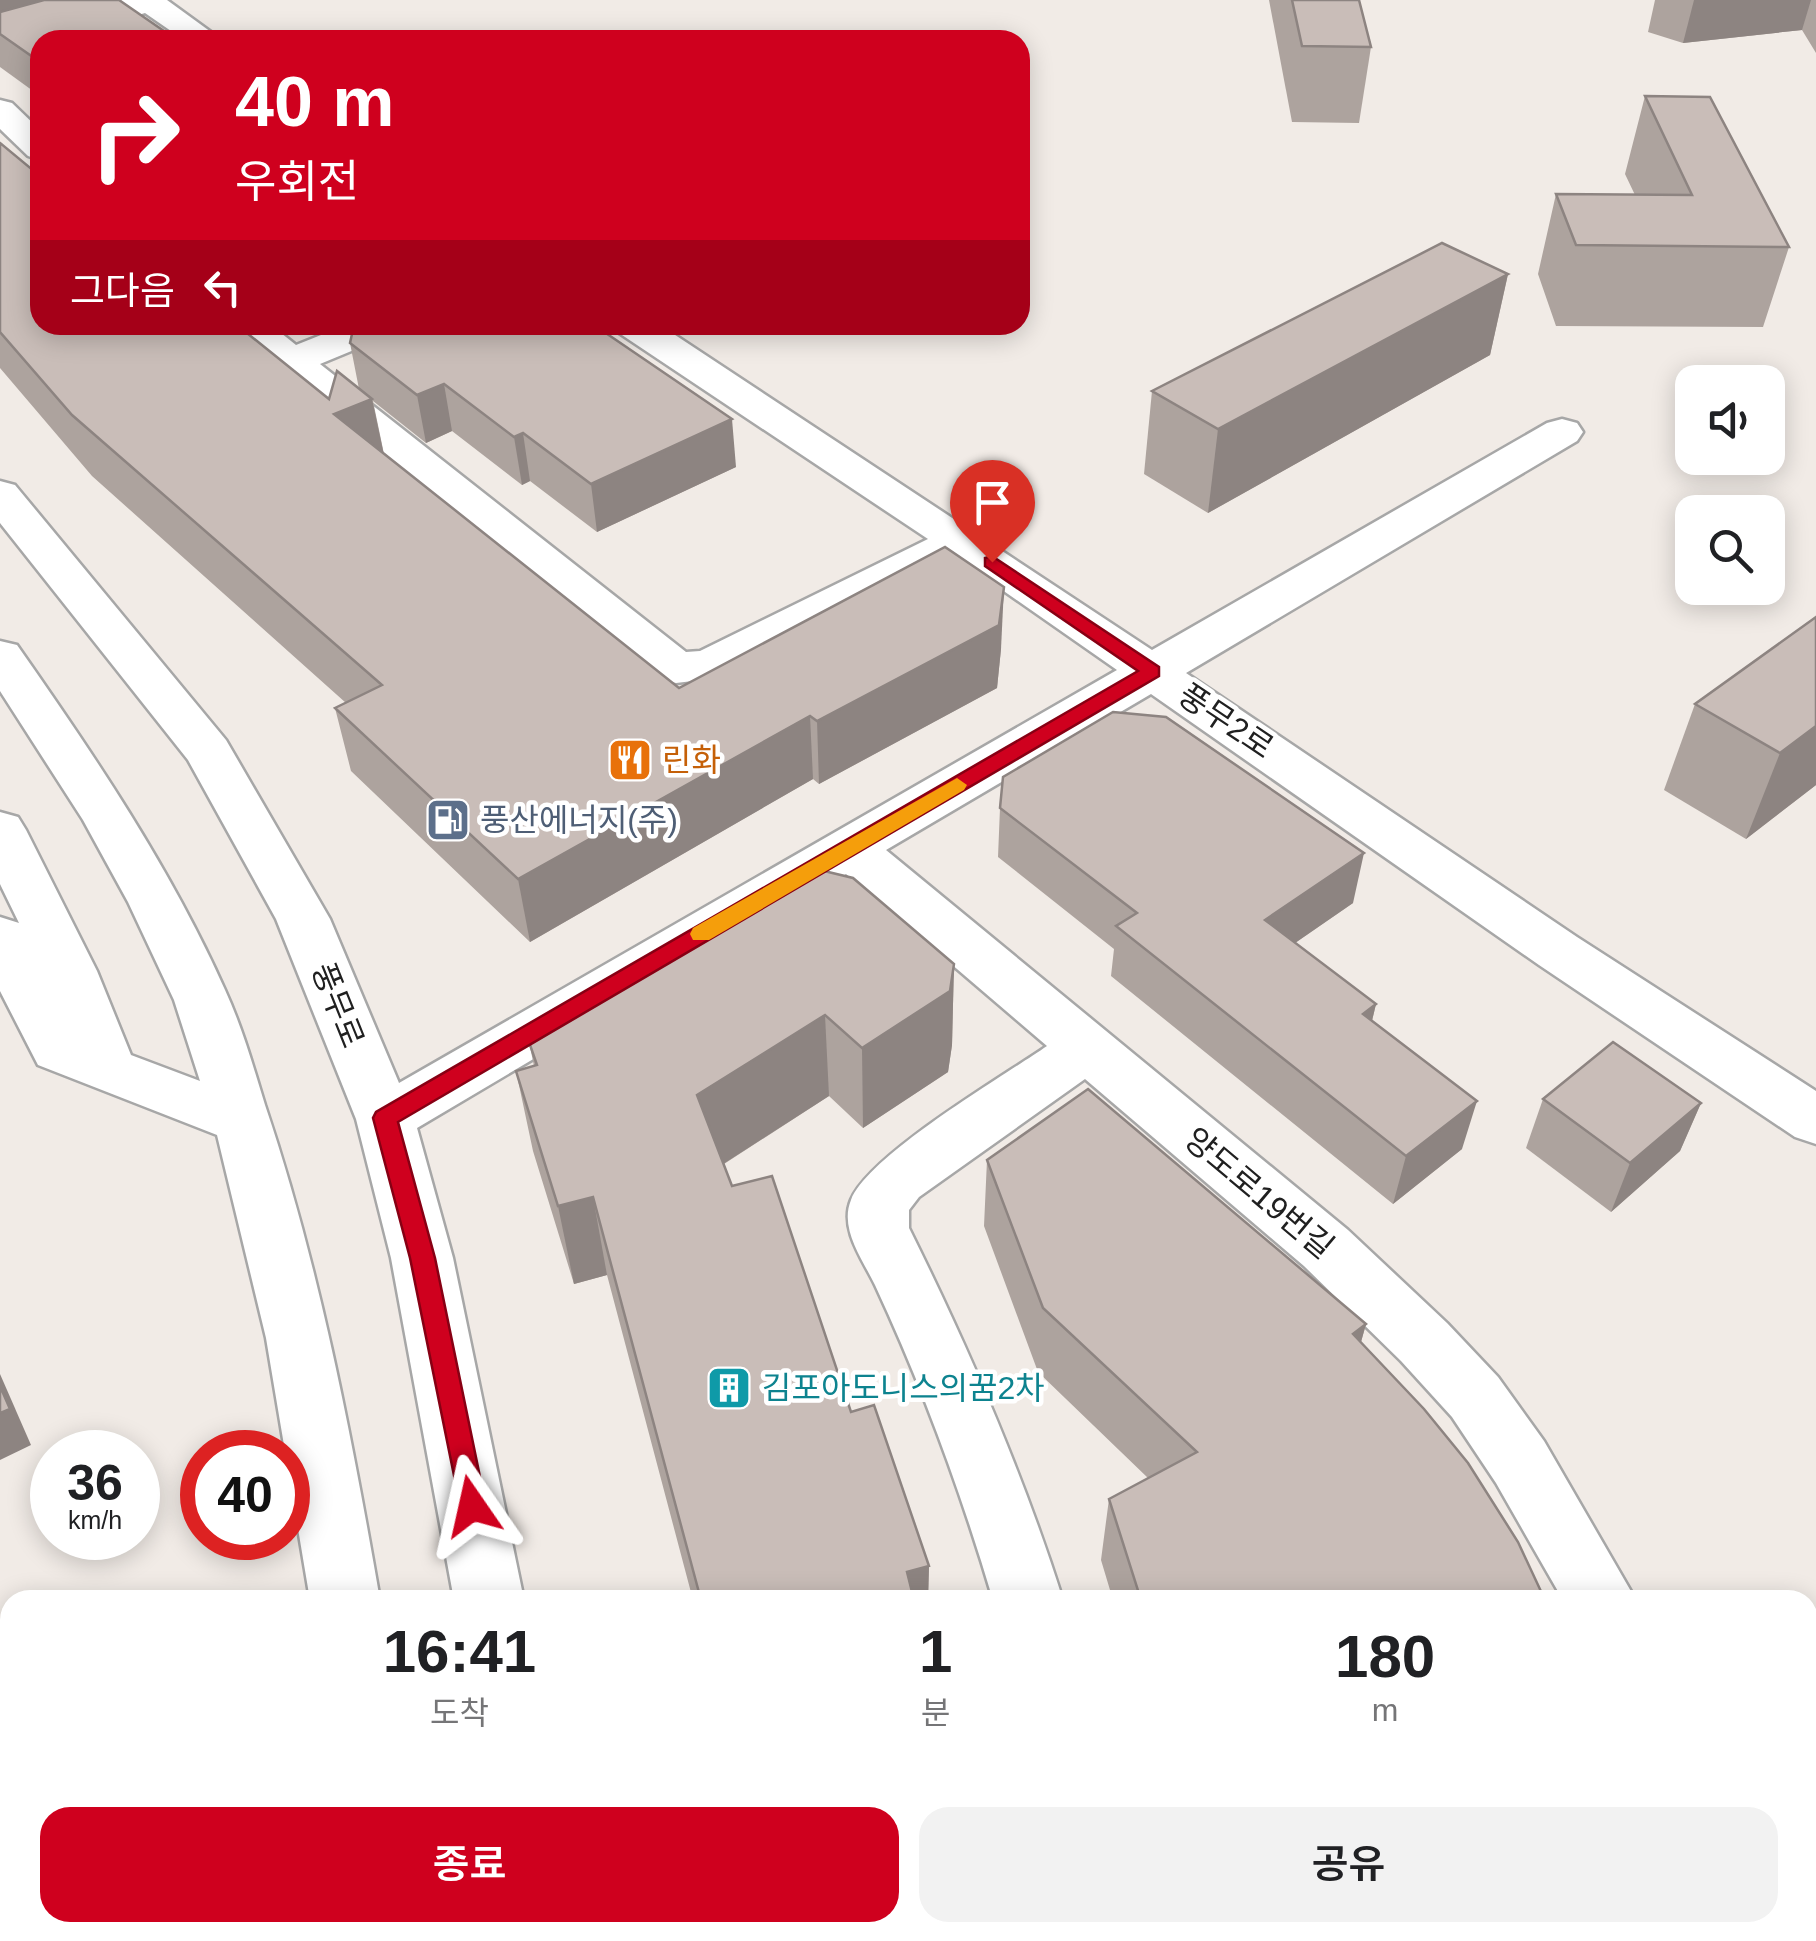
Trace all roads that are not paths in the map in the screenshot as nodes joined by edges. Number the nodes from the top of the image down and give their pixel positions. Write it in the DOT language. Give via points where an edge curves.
graph roads {
  1 [pos="147,1"];
  2 [pos="52,30"];
  3 [pos="191,30"];
  4 [pos="30,37"];
  5 [pos="0,46"];
  6 [pos="0,110"];
  7 [pos="30,139"];
  8 [pos="258,335"];
  9 [pos="356,335"];
  10 [pos="648,335"];
  11 [pos="291,361"];
  12 [pos="1562,432"];
  13 [pos="0,494"];
  14 [pos="960,540"];
  15 [pos="0,656"];
  16 [pos="1152,672"];
  17 [pos="0,830"];
  18 [pos="848,848"];
  19 [pos="0,938"];
  20 [pos="1088,1048"];
  21 [pos="109,1070"];
  22 [pos="385,1118"];
  23 [pos="1816,1120"];
  24 [pos="243,1122"];
  25 [pos="343,1590"];
  26 [pos="487,1590"];
  27 [pos="1025,1590"];
  28 [pos="1595,1590"];
  1 -- 2 [label="street"];
  1 -- 3 [label="street"];
  4 -- 5 [label="street"];
  6 -- 7 [label="street"];
  8 -- 11 [label="street"];
  9 -- 11 [label="street"];
  10 -- 14 [label="street, 풍무2로"];
  11 -- 14 [label="street" via="676,668 710,666"];
  12 -- 16 [label="street"];
  13 -- 22 [label="street, 풍무로" via="208,752 303,919"];
  14 -- 16 [label="street, 풍무2로"];
  15 -- 24 [label="street" via="58,738 162,914 199,992"];
  16 -- 18 [label="street"];
  16 -- 23 [label="street, 풍무2로"];
  17 -- 21 [label="street"];
  18 -- 20 [label="street, 양도로19번길"];
  18 -- 22 [label="street"];
  19 -- 21 [label="street" via="58,1050"];
  20 -- 27 [label="street" via="898,1180 879,1204 878,1228 954,1389"];
  20 -- 28 [label="street, 양도로19번길" via="1326,1248 1424,1342 1520,1462"];
  21 -- 24 [label="street"];
  22 -- 26 [label="street, 풍무로" via="422,1258"];
  24 -- 25 [label="street" via="314,1406"];
}
